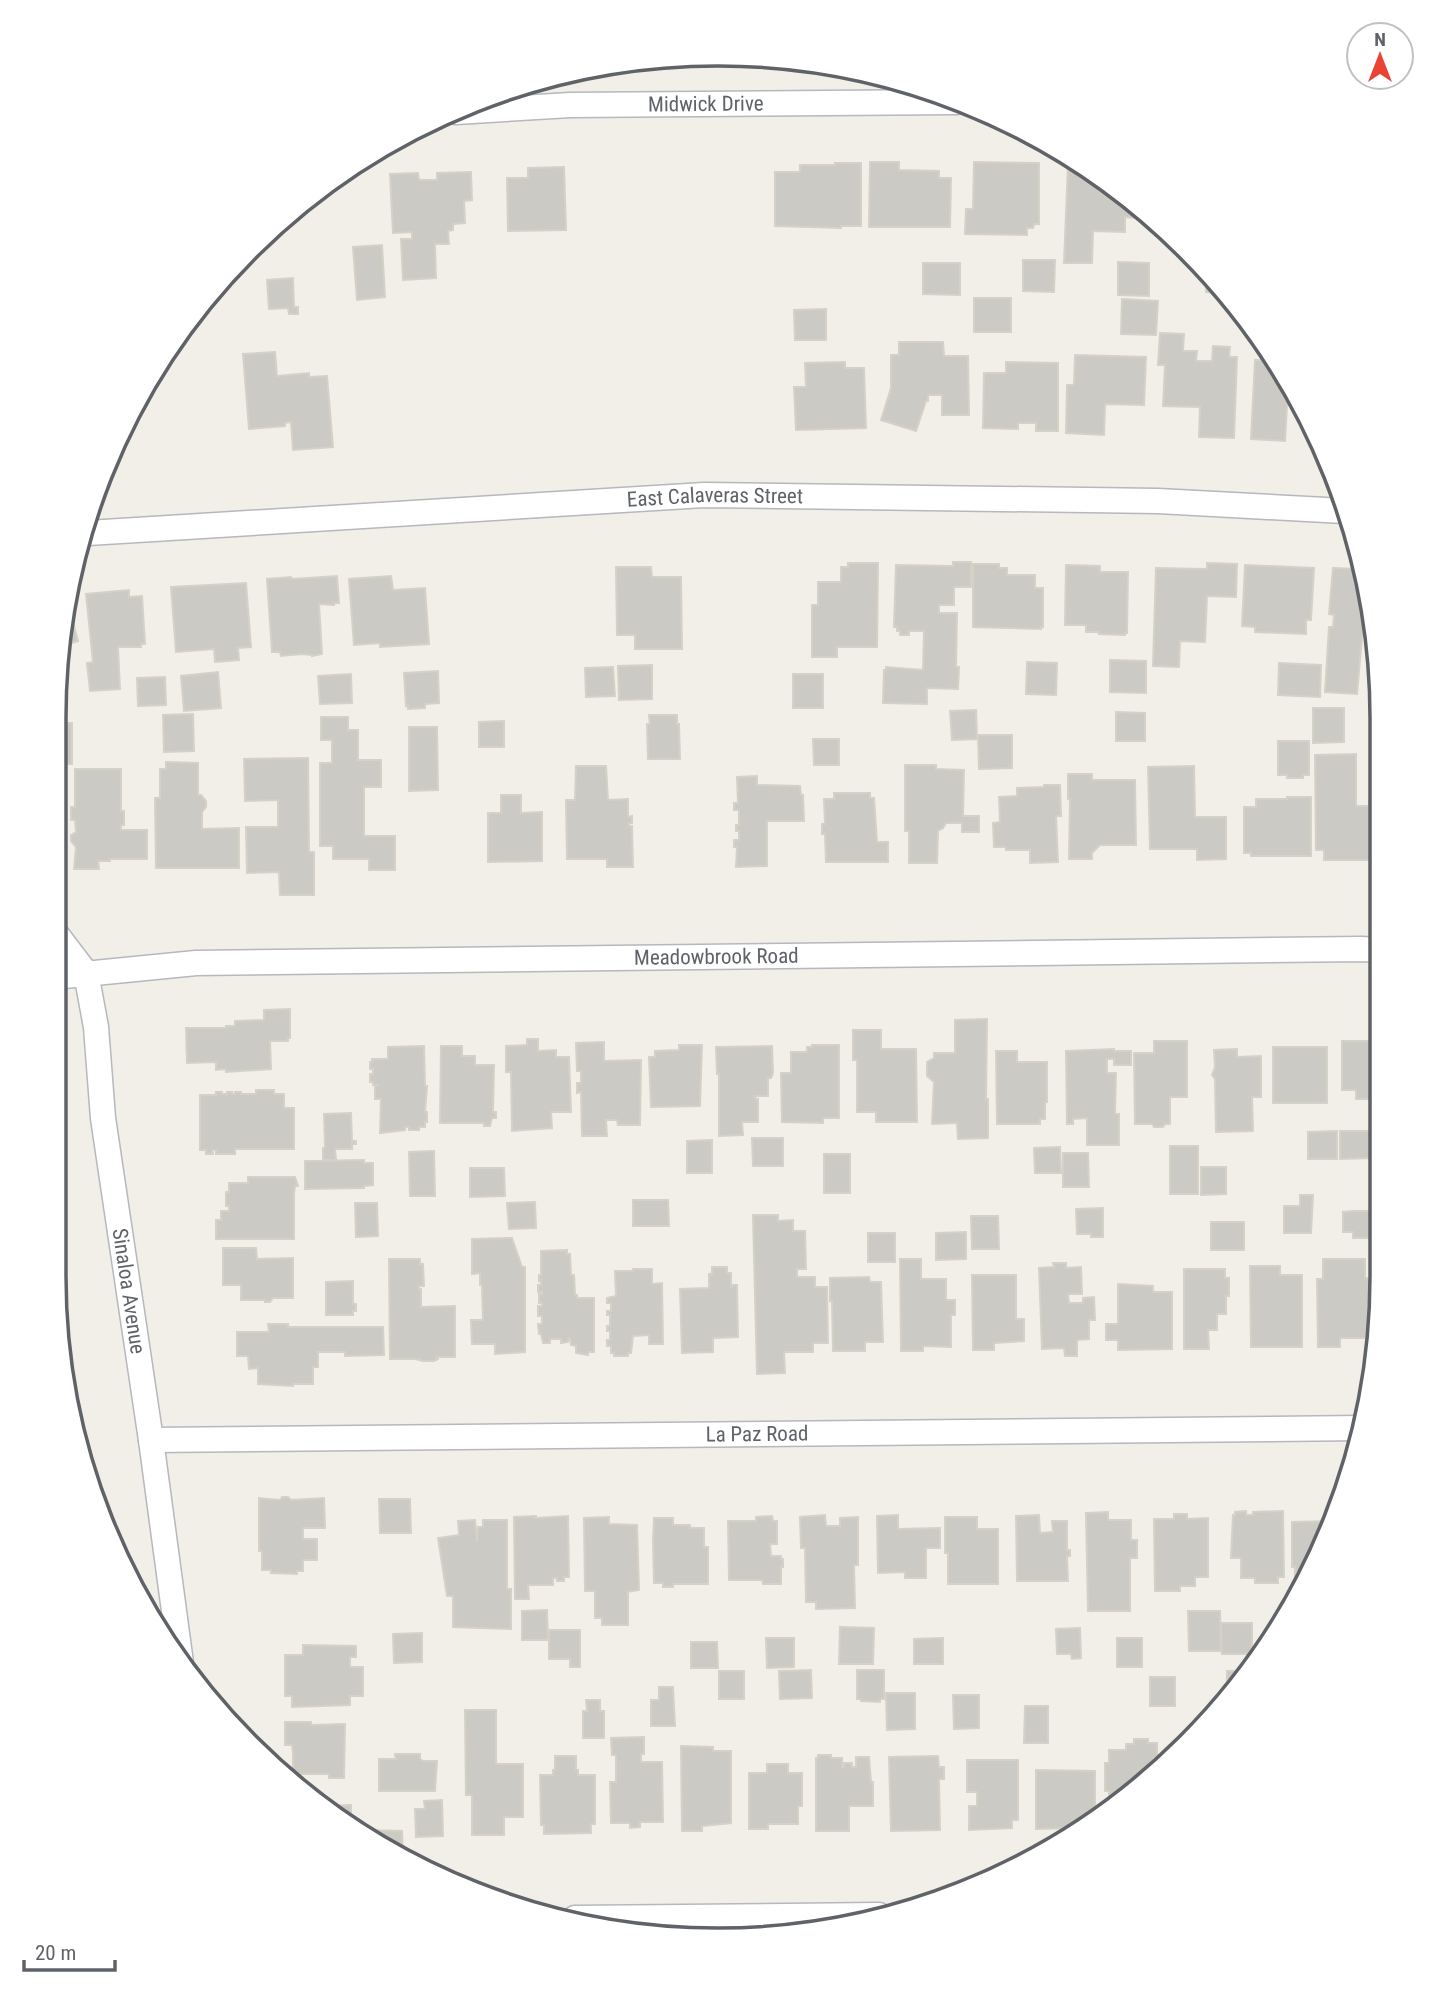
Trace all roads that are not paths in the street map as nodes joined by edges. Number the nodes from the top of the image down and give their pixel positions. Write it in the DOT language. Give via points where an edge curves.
graph roads {
  1 [pos="930,102"];
  2 [pos="484,110"];
  3 [pos="1335,511"];
  4 [pos="94,533"];
  5 [pos="66,947"];
  6 [pos="1370,949"];
  7 [pos="86,973"];
  8 [pos="66,976"];
  9 [pos="1351,1428"];
  10 [pos="151,1440"];
  11 [pos="178,1642"];
  12 [pos="848,1915"];
  13 [pos="601,1918"];
  1 -- 2 [label="street, Midwick Drive" via="570,105"];
  3 -- 4 [label="street, East Calaveras Street" via="1158,501 705,495"];
  5 -- 7 [label="street, Sinaloa Avenue"];
  6 -- 7 [label="street, Meadowbrook Road" via="196,963"];
  7 -- 8 [label="street, Meadowbrook Road"];
  7 -- 10 [label="street, Sinaloa Avenue"];
  9 -- 10 [label="street, La Paz Road"];
  10 -- 11 [label="street, Sinaloa Avenue"];
  12 -- 13 [label="street"];
}
